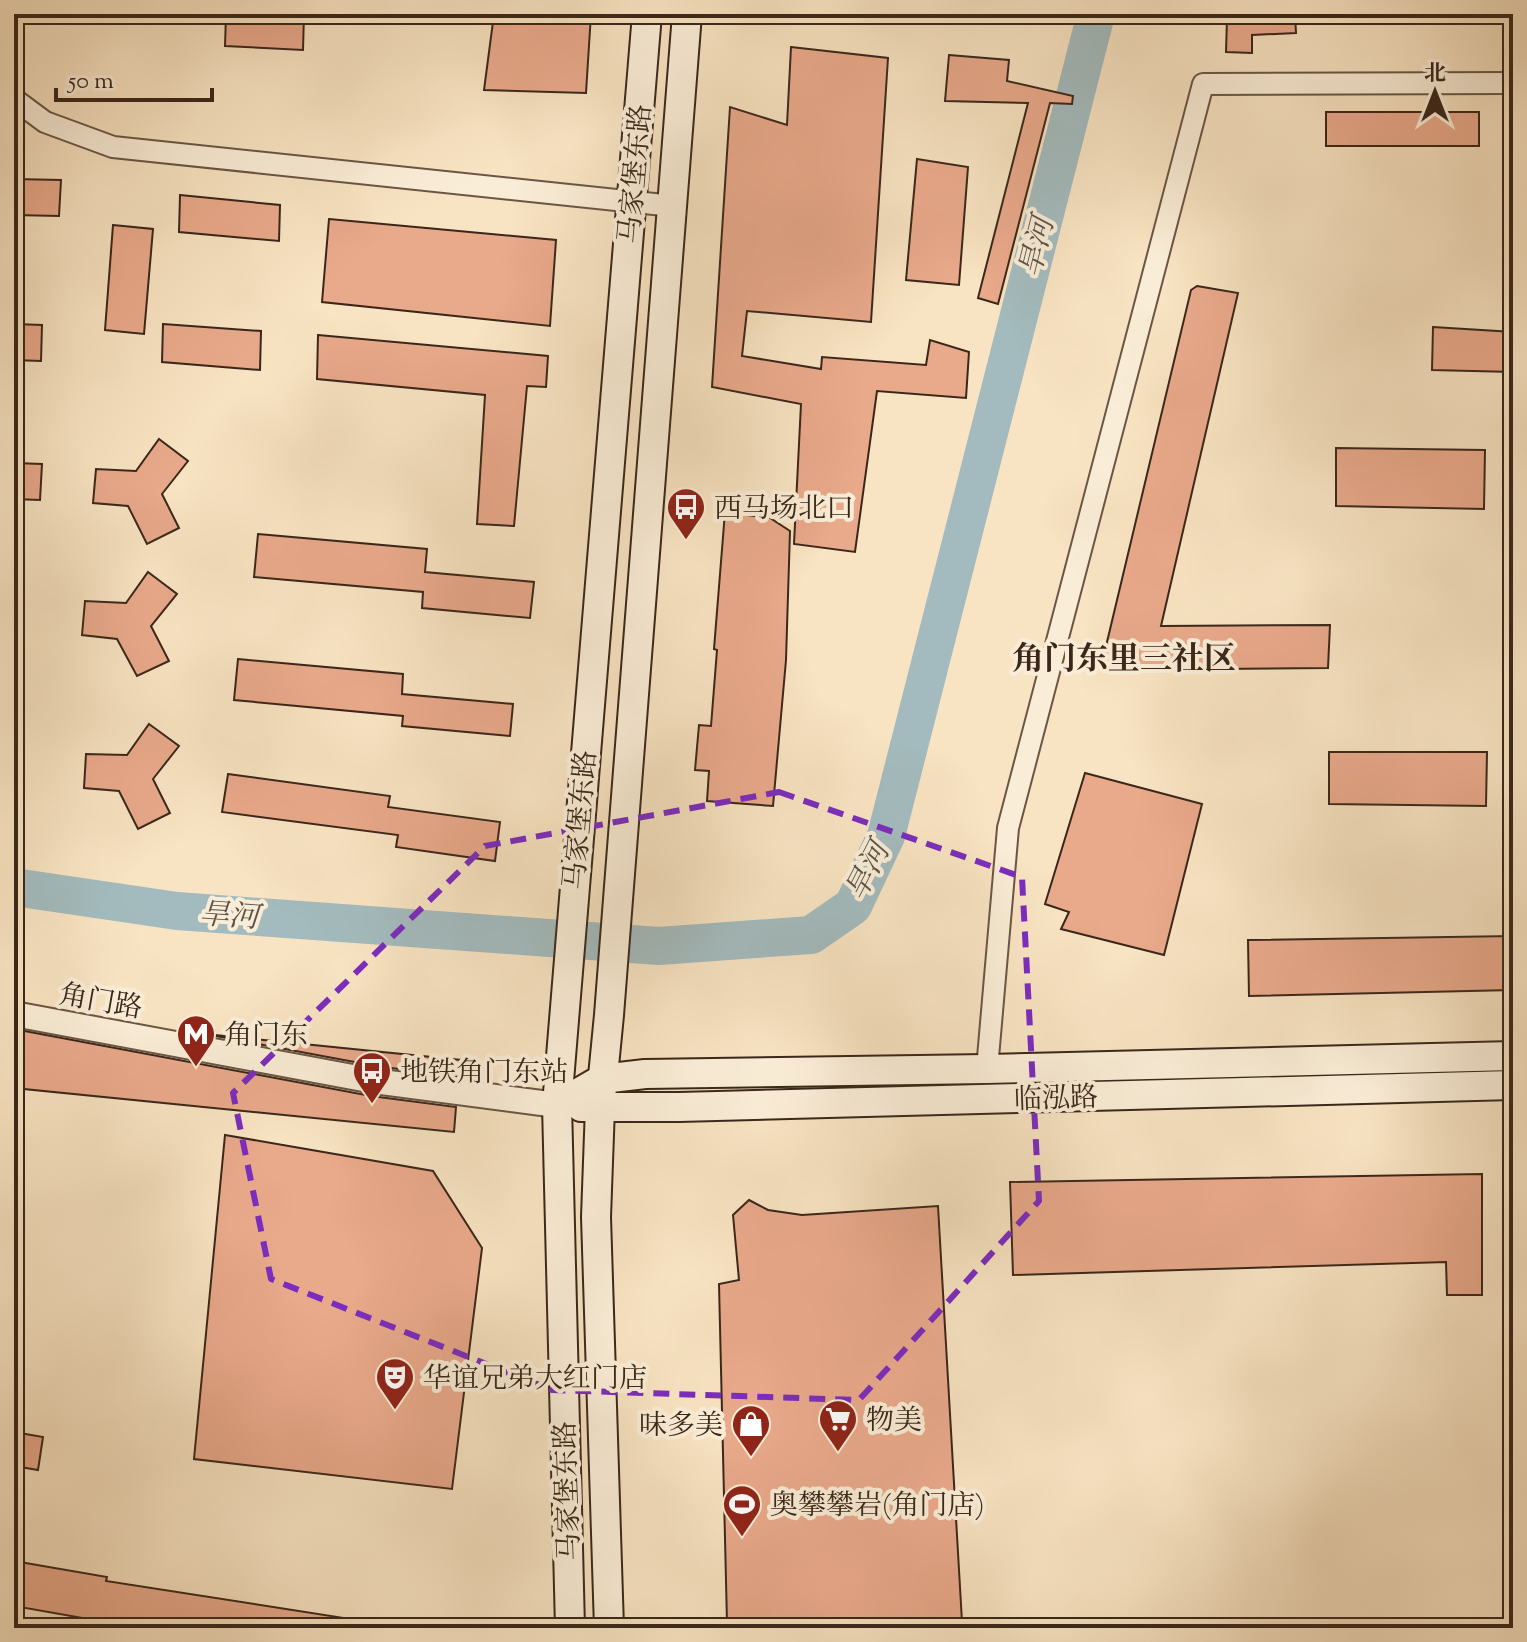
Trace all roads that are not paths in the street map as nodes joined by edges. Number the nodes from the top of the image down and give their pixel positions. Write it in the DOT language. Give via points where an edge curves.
graph roads {
  1 [pos="647,14"];
  2 [pos="687,14"];
  3 [pos="1513,83"];
  4 [pos="14,99"];
  5 [pos="632,201"];
  6 [pos="673,206"];
  7 [pos="14,1014"];
  8 [pos="1513,1056"];
  9 [pos="987,1069"];
  10 [pos="602,1079"];
  11 [pos="1513,1085"];
  12 [pos="557,1105"];
  13 [pos="600,1107"];
  14 [pos="570,1628"];
  15 [pos="609,1628"];
  1 -- 5 [label="main road, 马家堡东路"];
  2 -- 6 [label="main road, 马家堡东路"];
  3 -- 9 [label="street" via="1203,84 1008,828"];
  4 -- 5 [label="street" via="45,122 113,147"];
  5 -- 6 [label="street"];
  5 -- 12 [label="main road, 马家堡东路"];
  6 -- 10 [label="main road, 马家堡东路"];
  7 -- 12 [label="street, 角门路" via="374,1081"];
  8 -- 9 [label="main road, 临泓路"];
  9 -- 10 [label="main road, 临泓路"];
  10 -- 12 [label="main road"];
  10 -- 13 [label="main road, 马家堡东路"];
  11 -- 13 [label="main road, 临泓路"];
  12 -- 13 [label="main road, 临泓路"];
  12 -- 14 [label="main road, 马家堡东路"];
  13 -- 15 [label="main road, 马家堡东路" via="596,1217"];
}
